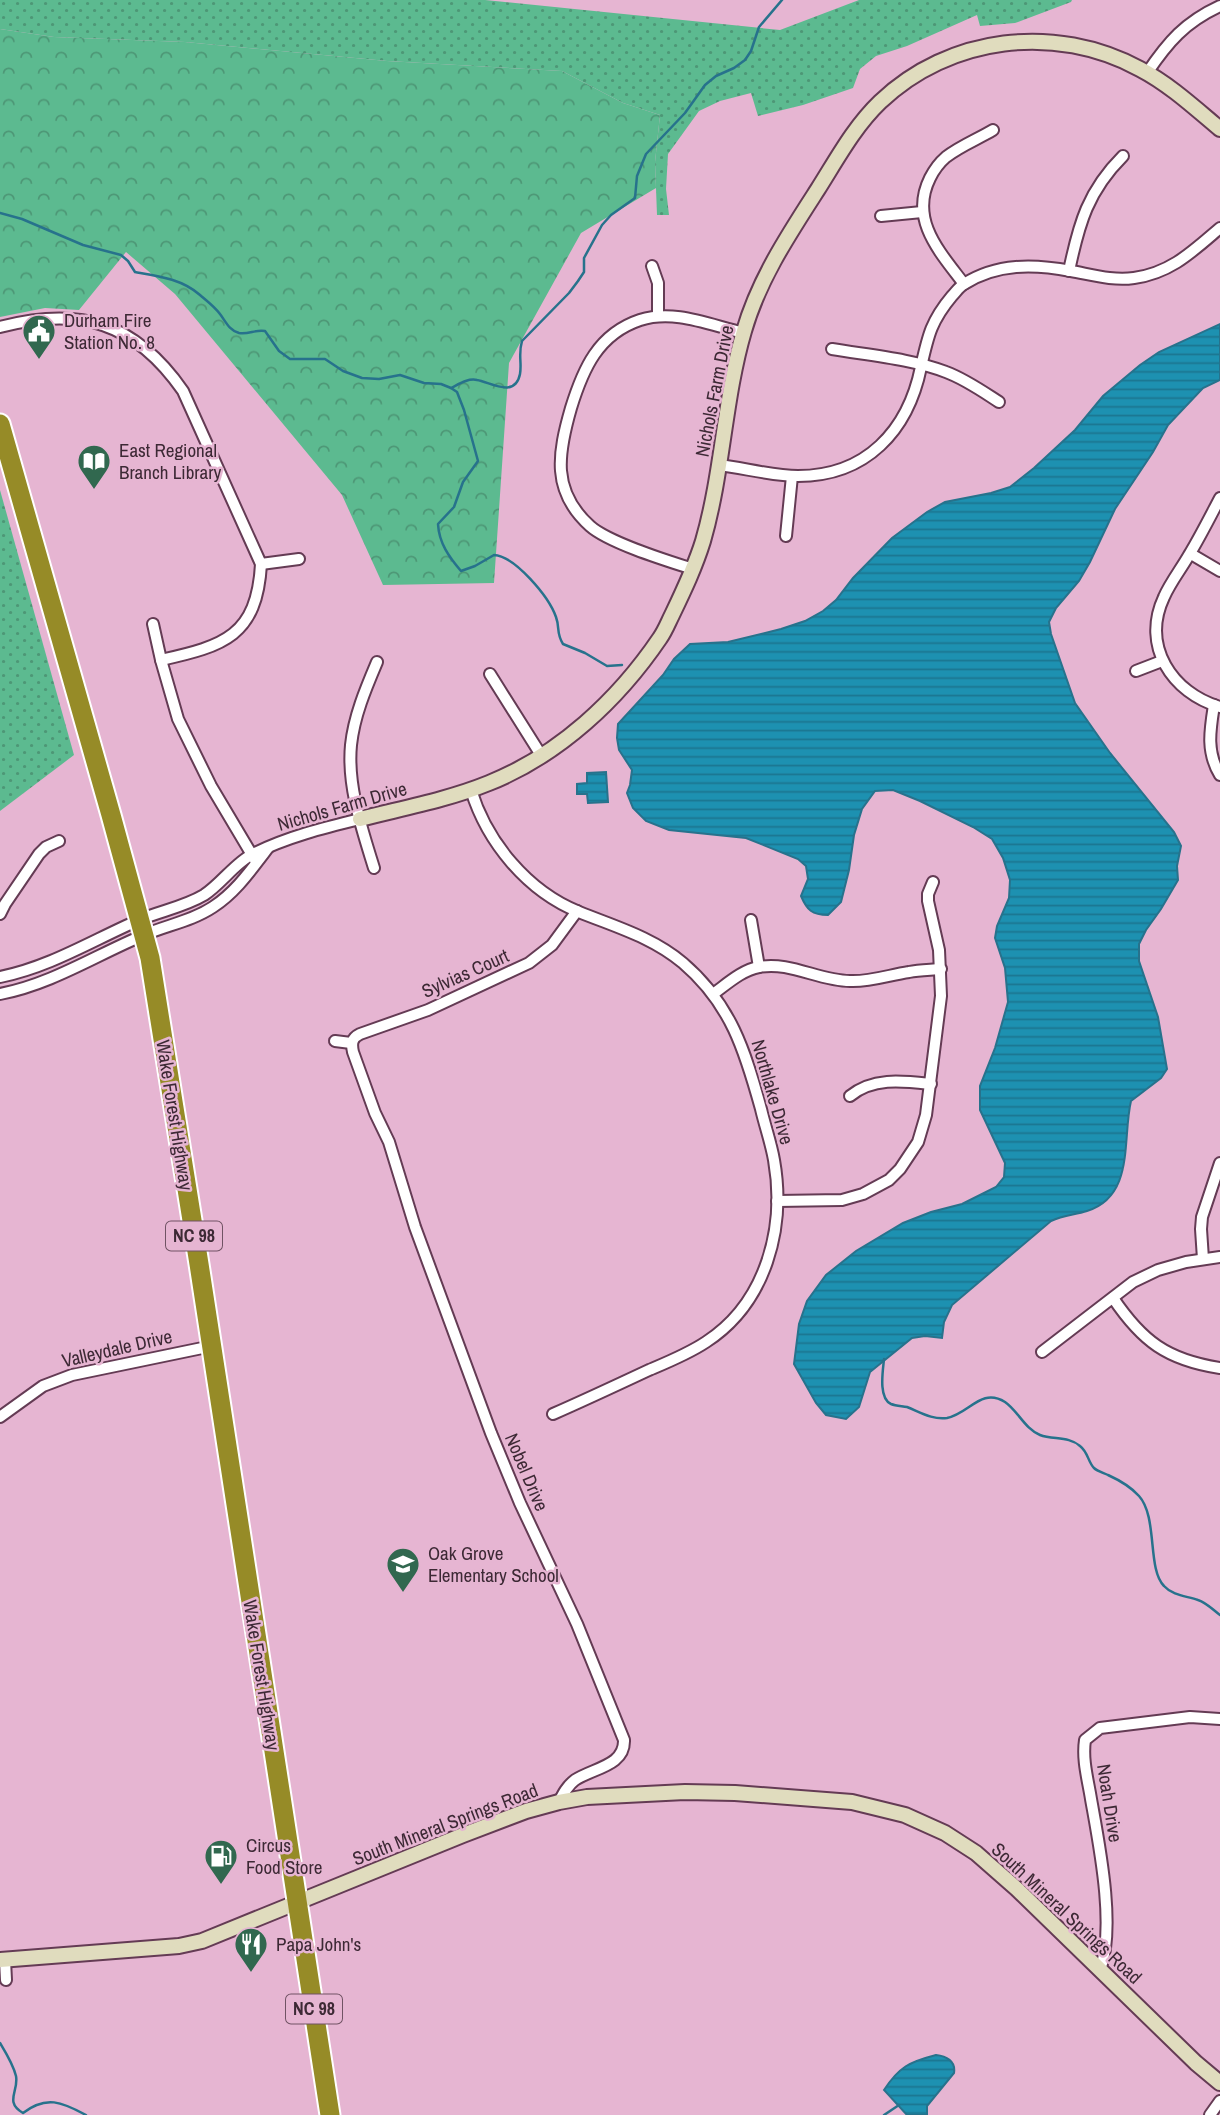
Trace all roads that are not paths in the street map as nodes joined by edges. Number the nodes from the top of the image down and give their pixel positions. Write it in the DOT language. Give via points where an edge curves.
graph roads {
  1 [pos="1220,6"];
  2 [pos="1147,73"];
  3 [pos="1220,129"];
  4 [pos="993,130"];
  5 [pos="1123,156"];
  6 [pos="922,212"];
  7 [pos="881,216"];
  8 [pos="1220,228"];
  9 [pos="652,266"];
  10 [pos="1069,271"];
  11 [pos="964,284"];
  12 [pos="658,316"];
  13 [pos="0,327"];
  14 [pos="744,333"];
  15 [pos="832,349"];
  16 [pos="922,365"];
  17 [pos="999,402"];
  18 [pos="0,424"];
  19 [pos="719,465"];
  20 [pos="792,476"];
  21 [pos="1220,498"];
  22 [pos="786,536"];
  23 [pos="1191,554"];
  24 [pos="299,558"];
  25 [pos="261,564"];
  26 [pos="693,569"];
  27 [pos="1220,571"];
  28 [pos="153,624"];
  29 [pos="161,660"];
  30 [pos="1162,661"];
  31 [pos="377,662"];
  32 [pos="1136,671"];
  33 [pos="491,674"];
  34 [pos="1217,706"];
  35 [pos="541,755"];
  36 [pos="1220,775"];
  37 [pos="471,790"];
  38 [pos="360,819"];
  39 [pos="59,841"];
  40 [pos="254,858"];
  41 [pos="374,867"];
  42 [pos="933,882"];
  43 [pos="576,911"];
  44 [pos="0,914"];
  45 [pos="751,920"];
  46 [pos="142,927"];
  47 [pos="759,967"];
  48 [pos="941,970"];
  49 [pos="0,979"];
  50 [pos="1,994"];
  51 [pos="713,994"];
  52 [pos="335,1041"];
  53 [pos="351,1043"];
  54 [pos="930,1084"];
  55 [pos="850,1096"];
  56 [pos="1220,1164"];
  57 [pos="777,1200"];
  58 [pos="1220,1258"];
  59 [pos="1203,1259"];
  60 [pos="1113,1298"];
  61 [pos="212,1346"];
  62 [pos="1042,1352"];
  63 [pos="1220,1368"];
  64 [pos="553,1414"];
  65 [pos="0,1418"];
  66 [pos="1220,1719"];
  67 [pos="559,1802"];
  68 [pos="297,1902"];
  69 [pos="2,1960"];
  70 [pos="1100,1970"];
  71 [pos="6,1980"];
  72 [pos="1220,2083"];
  73 [pos="1220,2101"];
  74 [pos="330,2115"];
  75 [pos="1210,2115"];
  1 -- 2 [label="street" via="1179,31"];
  2 -- 3 [label="street, Nichols Farm Drive"];
  2 -- 14 [label="street, Nichols Farm Drive" via="1087,48 1030,42 975,48 911,77 879,103 854,132 779,253"];
  4 -- 6 [label="street" via="939,164 927,184"];
  5 -- 10 [label="street" via="1087,203"];
  6 -- 7 [label="street"];
  6 -- 11 [label="street" via="928,233"];
  8 -- 10 [label="street" via="1183,260 1145,275 1113,279"];
  9 -- 12 [label="street" via="658,283"];
  10 -- 11 [label="street" via="1021,265"];
  11 -- 16 [label="street" via="932,325"];
  12 -- 14 [label="street" via="679,316"];
  12 -- 26 [label="street" via="614,333 589,361 563,436 561,470 571,503 592,528"];
  13 -- 25 [label="street" via="61,317 85,320 143,346 183,391"];
  14 -- 19 [label="street, Nichols Farm Drive"];
  15 -- 16 [label="street"];
  16 -- 17 [label="street" via="967,381"];
  16 -- 20 [label="street" via="906,414 876,451 837,471"];
  18 -- 46 [label="highway, Wake Forest Highway / NC 98"];
  19 -- 20 [label="street"];
  19 -- 26 [label="street, Nichols Farm Drive"];
  20 -- 22 [label="street"];
  21 -- 23 [label="street"];
  23 -- 27 [label="street"];
  23 -- 30 [label="street" via="1160,609 1157,636"];
  24 -- 25 [label="street"];
  25 -- 29 [label="street" via="260,590 238,631 217,644"];
  26 -- 35 [label="street, Nichols Farm Drive" via="662,636 633,674 591,718"];
  28 -- 29 [label="street"];
  29 -- 40 [label="street" via="178,719"];
  30 -- 32 [label="street"];
  30 -- 34 [label="street" via="1188,693"];
  31 -- 38 [label="street" via="351,743"];
  33 -- 35 [label="street"];
  34 -- 36 [label="street" via="1209,741"];
  35 -- 37 [label="street, Nichols Farm Drive"];
  37 -- 38 [label="street, Nichols Farm Drive"];
  37 -- 43 [label="street, Northlake Drive" via="494,840 517,868"];
  38 -- 40 [label="street, Nichols Farm Drive" via="292,836"];
  38 -- 41 [label="street"];
  39 -- 44 [label="street" via="39,854"];
  40 -- 46 [label="street, Nichols Farm Drive" via="203,895"];
  42 -- 48 [label="street" via="928,901"];
  43 -- 51 [label="street, Northlake Drive" via="657,945 682,962"];
  43 -- 53 [label="street, Sylvias Court" via="552,945 529,963 428,1010 360,1034"];
  45 -- 47 [label="street"];
  46 -- 49 [label="street"];
  46 -- 50 [label="street" via="51,978"];
  46 -- 61 [label="highway, Wake Forest Highway / NC 98"];
  47 -- 48 [label="street" via="785,967 847,981"];
  47 -- 51 [label="street"];
  48 -- 54 [label="street"];
  49 -- 50 [label="street"];
  51 -- 57 [label="street, Northlake Drive" via="732,1022 748,1060 774,1161"];
  52 -- 53 [label="street"];
  53 -- 67 [label="street, Nobel Drive" via="491,1433 624,1741 621,1756 575,1780"];
  54 -- 55 [label="street" via="891,1081 866,1085"];
  54 -- 57 [label="street" via="922,1134 889,1180 842,1200"];
  56 -- 59 [label="street" via="1202,1217"];
  57 -- 64 [label="street, Northlake Drive" via="774,1239 763,1275 723,1330 681,1356"];
  58 -- 59 [label="street"];
  59 -- 60 [label="street" via="1158,1270"];
  60 -- 62 [label="street"];
  60 -- 63 [label="street" via="1133,1326 1157,1347 1190,1362"];
  61 -- 65 [label="street, Valleydale Drive" via="72,1375 43,1386"];
  61 -- 68 [label="highway, Wake Forest Highway / NC 98"];
  66 -- 70 [label="street, Noah Drive" via="1190,1717 1101,1728 1085,1740 1107,1929"];
  67 -- 68 [label="street, South Mineral Springs Road"];
  67 -- 70 [label="street, South Mineral Springs Road" via="615,1795 734,1793 852,1802 905,1815 976,1853"];
  68 -- 69 [label="street, South Mineral Springs Road" via="190,1944"];
  68 -- 74 [label="highway, NC 98"];
  69 -- 71 [label="street"];
  70 -- 72 [label="street, South Mineral Springs Road"];
  73 -- 75 [label="street"];
}
